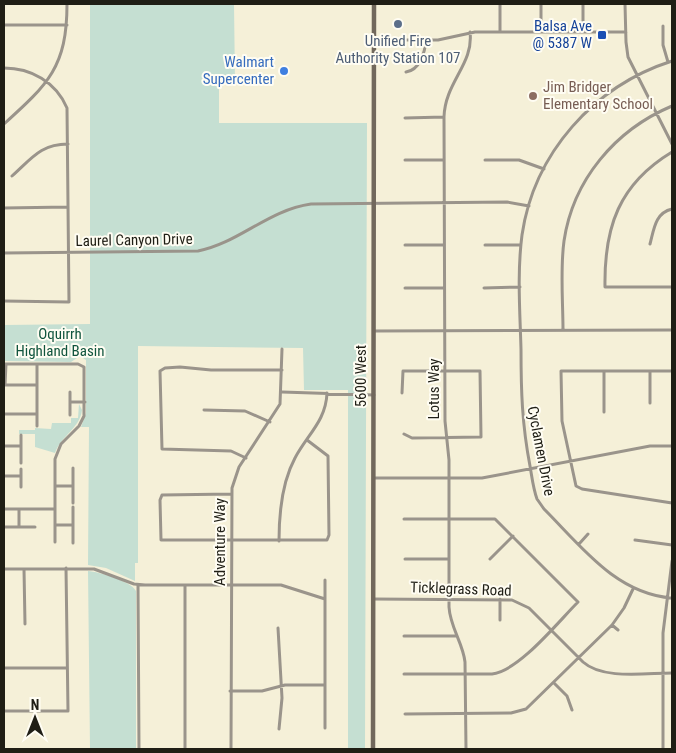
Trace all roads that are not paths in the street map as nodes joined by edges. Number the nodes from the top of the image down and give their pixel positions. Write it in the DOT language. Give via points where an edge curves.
graph roads {
  1 [pos="67,4"];
  2 [pos="374,4"];
  3 [pos="500,4"];
  4 [pos="542,4"];
  5 [pos="583,4"];
  6 [pos="626,4"];
  7 [pos="4,25"];
  8 [pos="67,25"];
  9 [pos="663,26"];
  10 [pos="470,32"];
  11 [pos="500,32"];
  12 [pos="542,32"];
  13 [pos="583,32"];
  14 [pos="626,32"];
  15 [pos="374,40"];
  16 [pos="426,40"];
  17 [pos="670,62"];
  18 [pos="4,68"];
  19 [pos="406,72"];
  20 [pos="637,76"];
  21 [pos="47,82"];
  22 [pos="672,106"];
  23 [pos="656,113"];
  24 [pos="444,117"];
  25 [pos="405,118"];
  26 [pos="4,124"];
  27 [pos="68,144"];
  28 [pos="672,144"];
  29 [pos="672,152"];
  30 [pos="405,160"];
  31 [pos="444,160"];
  32 [pos="485,160"];
  33 [pos="544,169"];
  34 [pos="12,176"];
  35 [pos="374,203"];
  36 [pos="444,203"];
  37 [pos="529,206"];
  38 [pos="68,207"];
  39 [pos="4,208"];
  40 [pos="672,209"];
  41 [pos="650,244"];
  42 [pos="405,245"];
  43 [pos="444,245"];
  44 [pos="485,245"];
  45 [pos="521,245"];
  46 [pos="4,253"];
  47 [pos="69,253"];
  48 [pos="672,287"];
  49 [pos="406,288"];
  50 [pos="444,288"];
  51 [pos="484,288"];
  52 [pos="520,288"];
  53 [pos="4,301"];
  54 [pos="444,330"];
  55 [pos="520,330"];
  56 [pos="563,330"];
  57 [pos="672,330"];
  58 [pos="374,331"];
  59 [pos="282,349"];
  60 [pos="5,364"];
  61 [pos="37,364"];
  62 [pos="282,370"];
  63 [pos="444,370"];
  64 [pos="604,371"];
  65 [pos="650,371"];
  66 [pos="672,371"];
  67 [pos="37,384"];
  68 [pos="4,385"];
  69 [pos="70,392"];
  70 [pos="282,392"];
  71 [pos="326,393"];
  72 [pos="402,393"];
  73 [pos="374,395"];
  74 [pos="70,402"];
  75 [pos="84,402"];
  76 [pos="650,403"];
  77 [pos="204,410"];
  78 [pos="604,412"];
  79 [pos="4,414"];
  80 [pos="37,414"];
  81 [pos="70,415"];
  82 [pos="270,422"];
  83 [pos="37,426"];
  84 [pos="404,434"];
  85 [pos="21,435"];
  86 [pos="447,438"];
  87 [pos="307,440"];
  88 [pos="4,446"];
  89 [pos="21,446"];
  90 [pos="672,446"];
  91 [pos="246,458"];
  92 [pos="570,461"];
  93 [pos="21,463"];
  94 [pos="21,468"];
  95 [pos="73,468"];
  96 [pos="530,468"];
  97 [pos="4,476"];
  98 [pos="21,476"];
  99 [pos="374,478"];
  100 [pos="449,478"];
  101 [pos="55,486"];
  102 [pos="73,486"];
  103 [pos="21,487"];
  104 [pos="232,494"];
  105 [pos="672,503"];
  106 [pos="4,509"];
  107 [pos="19,509"];
  108 [pos="55,509"];
  109 [pos="404,519"];
  110 [pos="449,519"];
  111 [pos="55,525"];
  112 [pos="73,525"];
  113 [pos="4,527"];
  114 [pos="19,527"];
  115 [pos="35,527"];
  116 [pos="588,534"];
  117 [pos="513,536"];
  118 [pos="635,540"];
  119 [pos="231,541"];
  120 [pos="279,541"];
  121 [pos="55,542"];
  122 [pos="73,543"];
  123 [pos="579,544"];
  124 [pos="672,545"];
  125 [pos="405,559"];
  126 [pos="449,559"];
  127 [pos="490,559"];
  128 [pos="672,562"];
  129 [pos="4,568"];
  130 [pos="66,568"];
  131 [pos="24,569"];
  132 [pos="325,580"];
  133 [pos="138,585"];
  134 [pos="185,585"];
  135 [pos="231,585"];
  136 [pos="633,589"];
  137 [pos="667,598"];
  138 [pos="672,598"];
  139 [pos="325,599"];
  140 [pos="373,599"];
  141 [pos="449,599"];
  142 [pos="500,599"];
  143 [pos="500,620"];
  144 [pos="25,624"];
  145 [pos="612,625"];
  146 [pos="278,628"];
  147 [pos="550,630"];
  148 [pos="618,630"];
  149 [pos="404,636"];
  150 [pos="457,636"];
  151 [pos="578,658"];
  152 [pos="4,668"];
  153 [pos="67,668"];
  154 [pos="663,673"];
  155 [pos="672,673"];
  156 [pos="404,674"];
  157 [pos="466,674"];
  158 [pos="554,683"];
  159 [pos="325,685"];
  160 [pos="281,686"];
  161 [pos="230,691"];
  162 [pos="572,710"];
  163 [pos="4,712"];
  164 [pos="405,714"];
  165 [pos="466,714"];
  166 [pos="279,728"];
  167 [pos="325,728"];
  168 [pos="139,749"];
  169 [pos="185,749"];
  170 [pos="231,749"];
  171 [pos="373,749"];
  172 [pos="466,749"];
  173 [pos="664,749"];
  1 -- 8 [label="street"];
  2 -- 15 [label="main road, 5600 West"];
  3 -- 11 [label="street"];
  4 -- 12 [label="street"];
  5 -- 13 [label="street"];
  6 -- 14 [label="street"];
  7 -- 8 [label="street"];
  8 -- 21 [label="street" via="60,58"];
  9 -- 17 [label="street" via="663,45"];
  10 -- 11 [label="street"];
  10 -- 16 [label="street" via="442,40"];
  10 -- 24 [label="street, Lotus Way" via="469,54 446,97"];
  11 -- 12 [label="street"];
  12 -- 13 [label="street"];
  13 -- 14 [label="street"];
  14 -- 20 [label="street" via="628,57"];
  15 -- 16 [label="street"];
  15 -- 35 [label="main road, 5600 West"];
  16 -- 19 [label="street" via="416,67"];
  17 -- 20 [label="street, Cyclamen Drive"];
  18 -- 21 [label="street" via="24,70"];
  20 -- 23 [label="street"];
  20 -- 33 [label="street, Cyclamen Drive" via="583,115 563,138"];
  21 -- 26 [label="street"];
  21 -- 27 [label="street" via="67,108"];
  22 -- 23 [label="street"];
  23 -- 28 [label="street"];
  23 -- 56 [label="street" via="612,146 578,196 564,241"];
  24 -- 25 [label="street"];
  24 -- 31 [label="street, Lotus Way"];
  27 -- 34 [label="street" via="51,144"];
  27 -- 38 [label="street"];
  29 -- 48 [label="street" via="641,176 616,212 606,248 604,287"];
  30 -- 31 [label="street"];
  31 -- 36 [label="street, Lotus Way"];
  32 -- 33 [label="street" via="519,160"];
  33 -- 37 [label="street, Cyclamen Drive"];
  35 -- 36 [label="street, Laurel Canyon Drive"];
  35 -- 47 [label="street, Laurel Canyon Drive" via="317,203 291,208 270,216 222,244 198,251"];
  35 -- 58 [label="main road, 5600 West"];
  36 -- 37 [label="street, Laurel Canyon Drive" via="511,202"];
  36 -- 43 [label="street, Lotus Way"];
  37 -- 45 [label="street, Cyclamen Drive"];
  38 -- 39 [label="street"];
  38 -- 47 [label="street"];
  40 -- 41 [label="street" via="658,218"];
  42 -- 43 [label="street"];
  43 -- 50 [label="street, Lotus Way"];
  44 -- 45 [label="street"];
  45 -- 52 [label="street, Cyclamen Drive"];
  46 -- 47 [label="street, Laurel Canyon Drive"];
  47 -- 53 [label="street" via="69,302"];
  49 -- 50 [label="street"];
  50 -- 54 [label="street, Lotus Way"];
  51 -- 52 [label="street"];
  52 -- 55 [label="street, Cyclamen Drive"];
  54 -- 55 [label="street"];
  54 -- 58 [label="street"];
  54 -- 63 [label="street, Lotus Way"];
  55 -- 56 [label="street"];
  55 -- 96 [label="street, Cyclamen Drive" via="521,418"];
  56 -- 57 [label="street"];
  58 -- 73 [label="main road, 5600 West"];
  59 -- 62 [label="street, Adventure Way"];
  60 -- 61 [label="street"];
  60 -- 68 [label="street"];
  61 -- 67 [label="street"];
  61 -- 75 [label="street" via="81,364 84,369"];
  62 -- 70 [label="street, Adventure Way"];
  62 -- 91 [label="street" via="162,369 162,450 231,451"];
  63 -- 72 [label="street" via="403,371"];
  63 -- 86 [label="street, Lotus Way"];
  63 -- 86 [label="street" via="480,371 481,437"];
  64 -- 65 [label="street"];
  64 -- 78 [label="street"];
  64 -- 92 [label="street" via="561,371 562,421"];
  65 -- 66 [label="street"];
  65 -- 76 [label="street"];
  67 -- 68 [label="street"];
  67 -- 80 [label="street"];
  69 -- 74 [label="street"];
  70 -- 71 [label="street"];
  70 -- 82 [label="street, Adventure Way"];
  71 -- 73 [label="street"];
  71 -- 87 [label="street" via="324,415"];
  73 -- 99 [label="main road, 5600 West"];
  74 -- 75 [label="street"];
  74 -- 81 [label="street"];
  75 -- 101 [label="street" via="81,423 57,452"];
  77 -- 82 [label="street" via="245,410"];
  79 -- 80 [label="street"];
  80 -- 83 [label="street"];
  82 -- 91 [label="street, Adventure Way"];
  84 -- 86 [label="street" via="412,438"];
  85 -- 89 [label="street"];
  86 -- 100 [label="street, Lotus Way"];
  87 -- 120 [label="street" via="293,461 280,508"];
  87 -- 120 [label="street" via="328,458 329,535 327,540"];
  88 -- 89 [label="street"];
  89 -- 93 [label="street"];
  90 -- 92 [label="street" via="650,446"];
  91 -- 104 [label="street, Adventure Way" via="236,475"];
  92 -- 96 [label="street"];
  92 -- 105 [label="street" via="574,483 580,489"];
  94 -- 98 [label="street"];
  95 -- 102 [label="street"];
  96 -- 100 [label="street" via="482,478"];
  96 -- 123 [label="street, Cyclamen Drive" via="539,502"];
  97 -- 98 [label="street"];
  98 -- 103 [label="street"];
  99 -- 100 [label="street"];
  99 -- 140 [label="main road, 5600 West"];
  100 -- 110 [label="street, Lotus Way"];
  101 -- 102 [label="street"];
  101 -- 108 [label="street"];
  102 -- 112 [label="street"];
  104 -- 119 [label="street, Adventure Way"];
  104 -- 119 [label="street" via="162,496 160,536 162,541"];
  106 -- 107 [label="street"];
  107 -- 108 [label="street"];
  107 -- 114 [label="street"];
  108 -- 111 [label="street"];
  109 -- 110 [label="street"];
  110 -- 117 [label="street" via="495,519"];
  110 -- 126 [label="street, Lotus Way"];
  111 -- 112 [label="street"];
  111 -- 121 [label="street"];
  112 -- 122 [label="street"];
  113 -- 114 [label="street"];
  114 -- 115 [label="street"];
  116 -- 123 [label="street"];
  117 -- 127 [label="street"];
  117 -- 147 [label="street" via="578,602"];
  118 -- 124 [label="street"];
  119 -- 120 [label="street"];
  119 -- 135 [label="street, Adventure Way"];
  123 -- 136 [label="street, Cyclamen Drive" via="607,572"];
  125 -- 126 [label="street"];
  126 -- 141 [label="street, Lotus Way"];
  128 -- 137 [label="street"];
  129 -- 131 [label="street"];
  130 -- 131 [label="street"];
  130 -- 133 [label="street" via="100,570"];
  130 -- 153 [label="street"];
  131 -- 144 [label="street"];
  132 -- 139 [label="street"];
  133 -- 134 [label="street"];
  133 -- 168 [label="street"];
  134 -- 135 [label="street"];
  134 -- 169 [label="street"];
  135 -- 139 [label="street" via="286,585"];
  135 -- 161 [label="street, Adventure Way"];
  136 -- 137 [label="street, Cyclamen Drive"];
  136 -- 145 [label="street"];
  137 -- 138 [label="street, Cyclamen Drive"];
  137 -- 154 [label="street"];
  139 -- 159 [label="street"];
  140 -- 141 [label="street, Ticklegrass Road"];
  140 -- 171 [label="main road, 5600 West"];
  141 -- 142 [label="street, Ticklegrass Road"];
  141 -- 150 [label="street, Lotus Way"];
  142 -- 143 [label="street"];
  142 -- 147 [label="street, Ticklegrass Road" via="522,604"];
  145 -- 148 [label="street"];
  145 -- 151 [label="street"];
  146 -- 160 [label="street"];
  147 -- 151 [label="street, Ticklegrass Road"];
  147 -- 157 [label="street" via="508,670"];
  149 -- 150 [label="street"];
  150 -- 157 [label="street, Lotus Way"];
  151 -- 154 [label="street, Ticklegrass Road" via="602,672"];
  151 -- 158 [label="street"];
  152 -- 153 [label="street"];
  153 -- 163 [label="street" via="68,711"];
  154 -- 155 [label="street, Ticklegrass Road"];
  154 -- 173 [label="street"];
  156 -- 157 [label="street"];
  157 -- 165 [label="street, Lotus Way"];
  158 -- 162 [label="street" via="567,696"];
  158 -- 165 [label="street" via="529,710 511,714"];
  159 -- 160 [label="street"];
  159 -- 167 [label="street"];
  160 -- 161 [label="street" via="262,691"];
  160 -- 166 [label="street"];
  161 -- 170 [label="street, Adventure Way"];
  164 -- 165 [label="street"];
  165 -- 172 [label="street, Lotus Way"];
}
